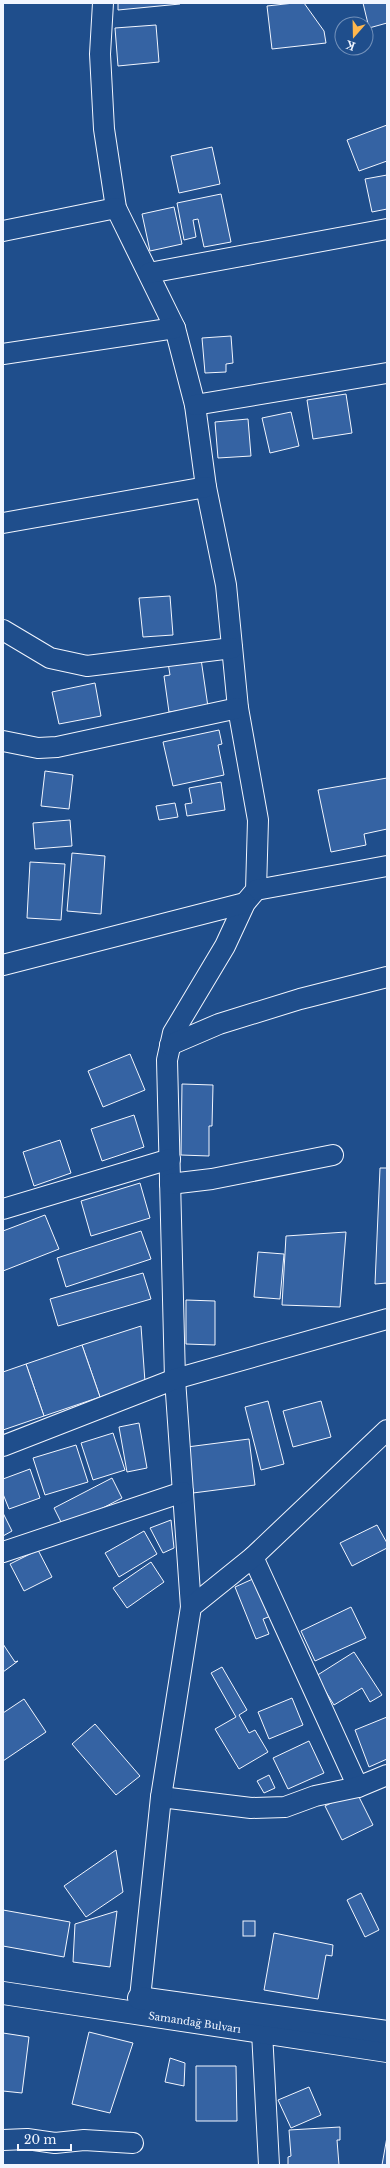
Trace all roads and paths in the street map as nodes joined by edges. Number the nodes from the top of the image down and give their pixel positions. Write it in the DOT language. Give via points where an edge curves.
graph roads {
  1 [pos="103,3"];
  2 [pos="116,208"];
  3 [pos="387,229"];
  4 [pos="3,231"];
  5 [pos="149,273"];
  6 [pos="175,328"];
  7 [pos="3,354"];
  8 [pos="387,374"];
  9 [pos="195,405"];
  10 [pos="206,487"];
  11 [pos="3,523"];
  12 [pos="3,630"];
  13 [pos="232,648"];
  14 [pos="238,708"];
  15 [pos="3,741"];
  16 [pos="387,866"];
  17 [pos="250,896"];
  18 [pos="3,965"];
  19 [pos="387,976"];
  20 [pos="170,1045"];
  21 [pos="333,1155"];
  22 [pos="170,1159"];
  23 [pos="170,1184"];
  24 [pos="3,1209"];
  25 [pos="387,1319"];
  26 [pos="175,1380"];
  27 [pos="387,1430"];
  28 [pos="3,1446"];
  29 [pos="183,1492"];
  30 [pos="3,1552"];
  31 [pos="253,1558"];
  32 [pos="191,1607"];
  33 [pos="387,1775"];
  34 [pos="358,1787"];
  35 [pos="161,1797"];
  36 [pos="3,1981"];
  37 [pos="3,1992"];
  38 [pos="140,1998"];
  39 [pos="262,2032"];
  40 [pos="387,2032"];
  41 [pos="387,2050"];
  42 [pos="3,2140"];
  43 [pos="132,2143"];
  44 [pos="268,2165"];
  1 -- 2 [label="street" via="100,54 104,129"];
  2 -- 4 [label="street"];
  2 -- 5 [label="street"];
  3 -- 5 [label="street"];
  5 -- 6 [label="street"];
  6 -- 7 [label="street"];
  6 -- 9 [label="street"];
  8 -- 9 [label="street"];
  9 -- 10 [label="street"];
  10 -- 11 [label="street"];
  10 -- 13 [label="street" via="226,585"];
  12 -- 13 [label="street" via="50,658 87,666"];
  13 -- 14 [label="street"];
  14 -- 15 [label="street" via="57,746 38,748"];
  14 -- 17 [label="street" via="258,820"];
  16 -- 17 [label="street"];
  17 -- 18 [label="street"];
  17 -- 20 [label="street" via="225,946 172,1033"];
  19 -- 20 [label="street" via="219,1024"];
  20 -- 22 [label="street"];
  21 -- 23 [label="street" via="212,1180"];
  22 -- 23 [label="street"];
  22 -- 24 [label="street"];
  23 -- 26 [label="street"];
  25 -- 26 [label="street"];
  26 -- 28 [label="street"];
  26 -- 29 [label="street"];
  27 -- 31 [label="street"];
  29 -- 30 [label="street"];
  29 -- 32 [label="street"];
  31 -- 32 [label="street"];
  31 -- 34 [label="street"];
  32 -- 35 [label="street"];
  33 -- 34 [label="street"];
  34 -- 35 [label="street" via="315,1796 285,1808 251,1808"];
  35 -- 38 [label="street"];
  36 -- 38 [label="highway, Samandağ Bulvarı"];
  37 -- 39 [label="highway, Samandağ Bulvarı"];
  38 -- 40 [label="highway, Samandağ Bulvarı"];
  39 -- 41 [label="highway, Samandağ Bulvarı"];
  39 -- 44 [label="street"];
  42 -- 43 [label="street"];
}
